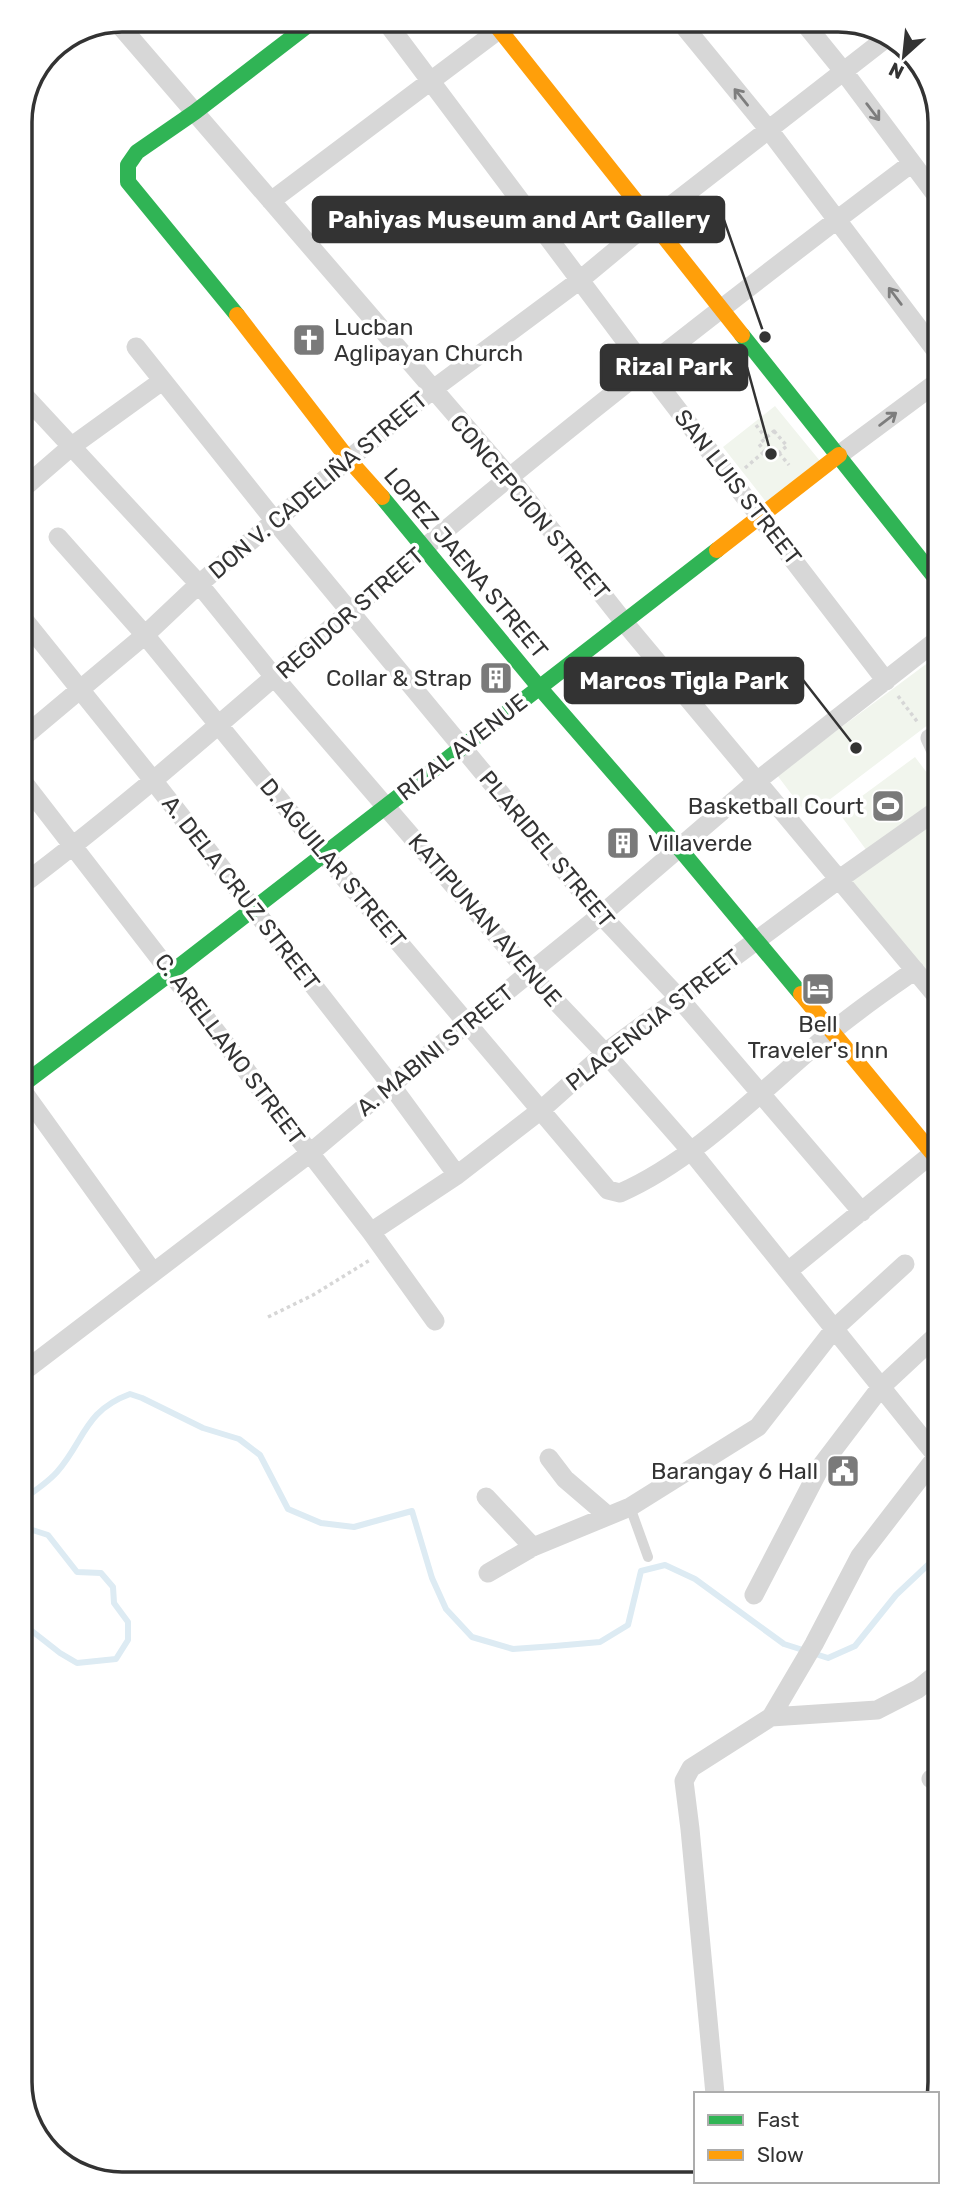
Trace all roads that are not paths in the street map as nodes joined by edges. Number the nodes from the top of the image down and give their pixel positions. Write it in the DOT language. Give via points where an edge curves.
graph roads {
  1 [pos="126,32"];
  2 [pos="299,32"];
  3 [pos="394,32"];
  4 [pos="490,32"];
  5 [pos="508,32"];
  6 [pos="689,32"];
  7 [pos="812,32"];
  8 [pos="881,42"];
  9 [pos="844,72"];
  10 [pos="430,81"];
  11 [pos="195,112"];
  12 [pos="769,130"];
  13 [pos="912,163"];
  14 [pos="928,184"];
  15 [pos="271,201"];
  16 [pos="837,220"];
  17 [pos="651,221"];
  18 [pos="580,280"];
  19 [pos="721,309"];
  20 [pos="928,340"];
  21 [pos="136,347"];
  22 [pos="645,367"];
  23 [pos="162,381"];
  24 [pos="928,389"];
  25 [pos="432,390"];
  26 [pos="32,404"];
  27 [pos="72,446"];
  28 [pos="839,455"];
  29 [pos="349,460"];
  30 [pos="510,478"];
  31 [pos="32,481"];
  32 [pos="761,516"];
  33 [pos="275,521"];
  34 [pos="58,537"];
  35 [pos="425,547"];
  36 [pos="928,569"];
  37 [pos="199,584"];
  38 [pos="350,612"];
  39 [pos="624,622"];
  40 [pos="32,630"];
  41 [pos="145,635"];
  42 [pos="928,647"];
  43 [pos="275,678"];
  44 [pos="886,681"];
  45 [pos="539,687"];
  46 [pos="80,689"];
  47 [pos="218,723"];
  48 [pos="32,730"];
  49 [pos="461,748"];
  50 [pos="152,779"];
  51 [pos="757,781"];
  52 [pos="32,793"];
  53 [pos="385,807"];
  54 [pos="928,816"];
  55 [pos="74,846"];
  56 [pos="679,848"];
  57 [pos="324,855"];
  58 [pos="32,878"];
  59 [pos="838,880"];
  60 [pos="252,909"];
  61 [pos="601,915"];
  62 [pos="756,940"];
  63 [pos="915,970"];
  64 [pos="172,972"];
  65 [pos="529,973"];
  66 [pos="928,986"];
  67 [pos="678,997"];
  68 [pos="468,1024"];
  69 [pos="831,1031"];
  70 [pos="605,1053"];
  71 [pos="32,1079"];
  72 [pos="391,1085"];
  73 [pos="759,1093"];
  74 [pos="32,1101"];
  75 [pos="541,1110"];
  76 [pos="928,1145"];
  77 [pos="691,1151"];
  78 [pos="309,1154"];
  79 [pos="928,1160"];
  80 [pos="457,1174"];
  81 [pos="862,1212"];
  82 [pos="371,1232"];
  83 [pos="905,1264"];
  84 [pos="788,1271"];
  85 [pos="153,1272"];
  86 [pos="435,1321"];
  87 [pos="835,1328"];
  88 [pos="928,1344"];
  89 [pos="32,1365"];
  90 [pos="881,1387"];
  91 [pos="928,1445"];
  92 [pos="549,1458"];
  93 [pos="928,1470"];
  94 [pos="486,1497"];
  95 [pos="630,1507"];
  96 [pos="607,1515"];
  97 [pos="533,1547"];
  98 [pos="648,1557"];
  99 [pos="488,1573"];
  100 [pos="754,1595"];
  101 [pos="928,1681"];
  102 [pos="771,1717"];
  103 [pos="715,2092"];
  1 -- 11 [label="street, CONCEPCION STREET"];
  2 -- 11 [label="main road"];
  3 -- 10 [label="street, SAN LUIS STREET"];
  4 -- 10 [label="street"];
  5 -- 17 [label="main road"];
  12 -- 6 [label="street, one-way"];
  7 -- 9 [label="street"];
  8 -- 9 [label="street, DON V. CADELIÑA STREET"];
  9 -- 12 [label="street, DON V. CADELIÑA STREET"];
  9 -- 13 [label="street, one-way"];
  10 -- 15 [label="street"];
  10 -- 18 [label="street, SAN LUIS STREET"];
  11 -- 15 [label="street, CONCEPCION STREET"];
  11 -- 29 [label="main road, LOPEZ JAENA STREET" via="137,152 128,165 128,182"];
  12 -- 16 [label="street"];
  12 -- 17 [label="street, DON V. CADELIÑA STREET"];
  13 -- 14 [label="street"];
  13 -- 16 [label="street, REGIDOR STREET"];
  15 -- 25 [label="street, CONCEPCION STREET"];
  16 -- 19 [label="street, REGIDOR STREET"];
  20 -- 16 [label="street, one-way"];
  17 -- 18 [label="street, DON V. CADELIÑA STREET"];
  17 -- 19 [label="main road"];
  18 -- 22 [label="street, SAN LUIS STREET"];
  18 -- 25 [label="street, DON V. CADELIÑA STREET"];
  19 -- 22 [label="street, REGIDOR STREET"];
  19 -- 28 [label="main road"];
  21 -- 23 [label="street, PLARIDEL STREET"];
  22 -- 30 [label="street, REGIDOR STREET"];
  22 -- 32 [label="street, SAN LUIS STREET"];
  23 -- 27 [label="street"];
  23 -- 33 [label="street, PLARIDEL STREET"];
  28 -- 24 [label="street, RIZAL AVENUE, one-way"];
  25 -- 29 [label="street, DON V. CADELIÑA STREET"];
  25 -- 30 [label="street, CONCEPCION STREET"];
  26 -- 27 [label="street, KATIPUNAN AVENUE"];
  27 -- 31 [label="street"];
  27 -- 37 [label="street, KATIPUNAN AVENUE"];
  28 -- 32 [label="main road, RIZAL AVENUE"];
  28 -- 36 [label="main road"];
  29 -- 33 [label="street, DON V. CADELIÑA STREET"];
  29 -- 35 [label="main road, LOPEZ JAENA STREET"];
  30 -- 35 [label="street, REGIDOR STREET"];
  30 -- 39 [label="street, CONCEPCION STREET"];
  32 -- 39 [label="main road, RIZAL AVENUE"];
  32 -- 44 [label="street, SAN LUIS STREET"];
  33 -- 37 [label="street, DON V. CADELIÑA STREET"];
  33 -- 38 [label="street, PLARIDEL STREET"];
  34 -- 41 [label="street, D. AGUILAR STREET"];
  35 -- 38 [label="street, REGIDOR STREET"];
  35 -- 45 [label="main road, LOPEZ JAENA STREET"];
  37 -- 41 [label="street, DON V. CADELIÑA STREET"];
  37 -- 43 [label="street, KATIPUNAN AVENUE"];
  38 -- 43 [label="street, REGIDOR STREET"];
  38 -- 49 [label="street, PLARIDEL STREET"];
  39 -- 45 [label="main road, RIZAL AVENUE"];
  39 -- 51 [label="street, CONCEPCION STREET"];
  40 -- 46 [label="street, A. DELA CRUZ STREET"];
  41 -- 46 [label="street, DON V. CADELIÑA STREET"];
  41 -- 47 [label="street, D. AGUILAR STREET"];
  42 -- 44 [label="street, A. MABINI STREET"];
  43 -- 47 [label="street, REGIDOR STREET"];
  43 -- 53 [label="street, KATIPUNAN AVENUE"];
  44 -- 51 [label="street, A. MABINI STREET"];
  45 -- 49 [label="main road, RIZAL AVENUE"];
  45 -- 56 [label="main road, LOPEZ JAENA STREET"];
  46 -- 48 [label="street, DON V. CADELIÑA STREET"];
  46 -- 50 [label="street, A. DELA CRUZ STREET"];
  47 -- 50 [label="street, REGIDOR STREET"];
  47 -- 57 [label="street, D. AGUILAR STREET"];
  49 -- 53 [label="main road, RIZAL AVENUE"];
  49 -- 61 [label="street, PLARIDEL STREET"];
  50 -- 55 [label="street, REGIDOR STREET"];
  50 -- 60 [label="street, A. DELA CRUZ STREET"];
  51 -- 56 [label="street, A. MABINI STREET"];
  51 -- 59 [label="street, CONCEPCION STREET"];
  52 -- 55 [label="street, C. ARELLANO STREET"];
  53 -- 57 [label="main road, RIZAL AVENUE"];
  53 -- 65 [label="street, KATIPUNAN AVENUE"];
  54 -- 59 [label="street, PLACENCIA STREET"];
  55 -- 58 [label="street, REGIDOR STREET"];
  55 -- 64 [label="street, C. ARELLANO STREET"];
  56 -- 61 [label="street, A. MABINI STREET"];
  56 -- 62 [label="main road, LOPEZ JAENA STREET"];
  57 -- 60 [label="main road, RIZAL AVENUE"];
  57 -- 68 [label="street, D. AGUILAR STREET"];
  59 -- 62 [label="street, PLACENCIA STREET"];
  59 -- 63 [label="street, CONCEPCION STREET"];
  60 -- 64 [label="main road, RIZAL AVENUE"];
  60 -- 72 [label="street, A. DELA CRUZ STREET"];
  61 -- 65 [label="street, A. MABINI STREET"];
  61 -- 67 [label="street, PLARIDEL STREET"];
  62 -- 67 [label="street, PLACENCIA STREET"];
  62 -- 69 [label="main road, LOPEZ JAENA STREET"];
  63 -- 66 [label="street, CONCEPCION STREET"];
  63 -- 69 [label="street"];
  64 -- 71 [label="main road, RIZAL AVENUE"];
  64 -- 78 [label="street, C. ARELLANO STREET"];
  65 -- 68 [label="street, A. MABINI STREET"];
  65 -- 70 [label="street, KATIPUNAN AVENUE"];
  67 -- 70 [label="street, PLACENCIA STREET"];
  67 -- 73 [label="street, PLARIDEL STREET"];
  68 -- 72 [label="street, A. MABINI STREET"];
  68 -- 75 [label="street, D. AGUILAR STREET"];
  69 -- 73 [label="street"];
  69 -- 76 [label="main road, LOPEZ JAENA STREET"];
  70 -- 75 [label="street, PLACENCIA STREET"];
  70 -- 77 [label="street, KATIPUNAN AVENUE"];
  72 -- 78 [label="street, A. MABINI STREET"];
  72 -- 80 [label="street, A. DELA CRUZ STREET"];
  73 -- 77 [label="street"];
  73 -- 81 [label="street, PLARIDEL STREET"];
  74 -- 85 [label="street"];
  75 -- 77 [label="street, D. AGUILAR STREET" via="608,1190 620,1193 633,1187"];
  75 -- 80 [label="street, PLACENCIA STREET"];
  77 -- 84 [label="street, KATIPUNAN AVENUE"];
  78 -- 82 [label="street, C. ARELLANO STREET"];
  78 -- 85 [label="street, A. MABINI STREET"];
  79 -- 81 [label="street"];
  80 -- 82 [label="street, PLACENCIA STREET"];
  81 -- 84 [label="street"];
  82 -- 86 [label="street, C. ARELLANO STREET"];
  83 -- 87 [label="street"];
  84 -- 87 [label="street, KATIPUNAN AVENUE"];
  85 -- 89 [label="street, A. MABINI STREET"];
  87 -- 90 [label="street, KATIPUNAN AVENUE"];
  87 -- 95 [label="street" via="758,1427"];
  88 -- 90 [label="street"];
  90 -- 91 [label="street, KATIPUNAN AVENUE"];
  90 -- 100 [label="street" via="821,1466"];
  92 -- 96 [label="street" via="565,1479"];
  93 -- 102 [label="street" via="860,1556"];
  94 -- 97 [label="street"];
  95 -- 96 [label="street"];
  95 -- 98 [label="lane"];
  96 -- 97 [label="street"];
  97 -- 99 [label="street"];
  101 -- 102 [label="street" via="877,1710"];
  102 -- 103 [label="street" via="691,1768 684,1781"];
}
